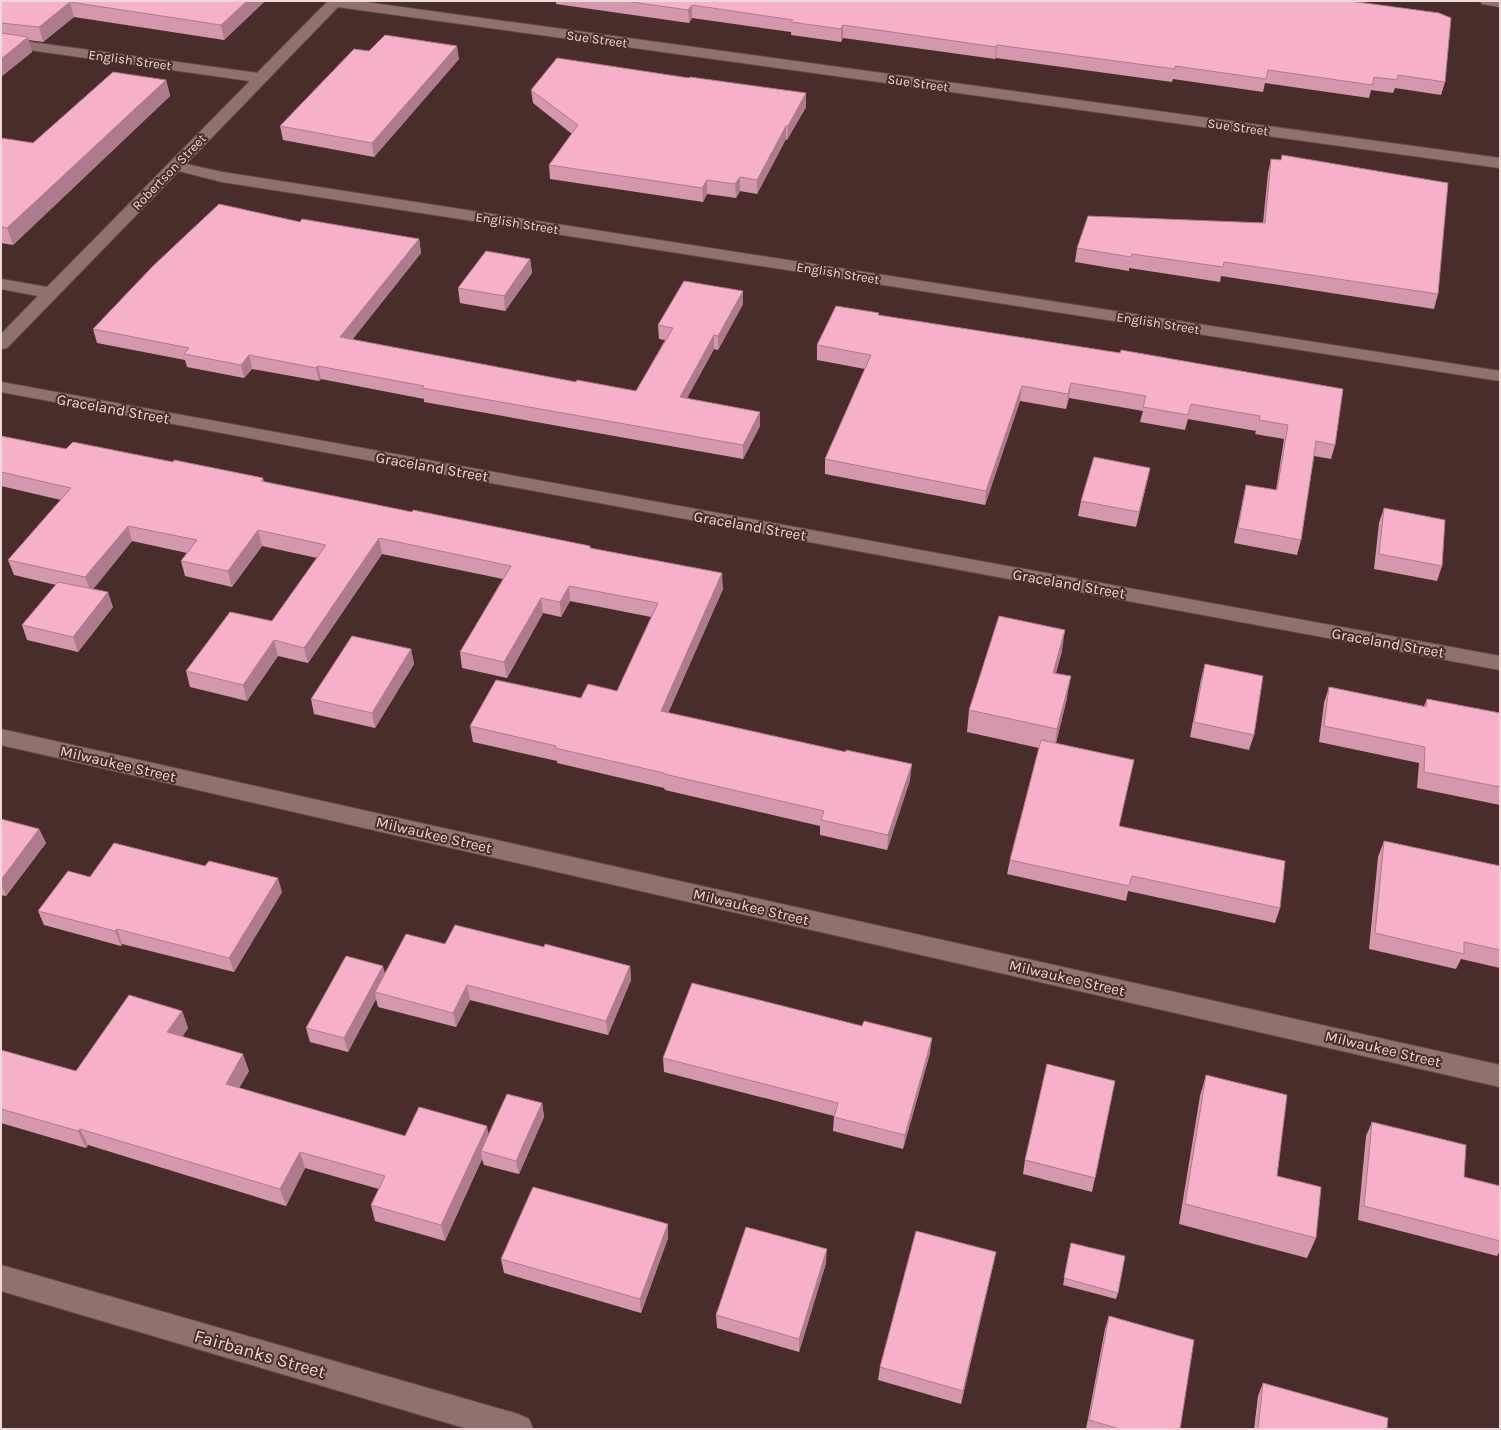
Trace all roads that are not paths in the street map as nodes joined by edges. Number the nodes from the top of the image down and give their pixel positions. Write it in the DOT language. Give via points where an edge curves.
graph roads {
  1 [pos="1487,1"];
  2 [pos="336,2"];
  3 [pos="1500,3"];
  4 [pos="1,42"];
  5 [pos="260,78"];
  6 [pos="1500,163"];
  7 [pos="176,166"];
  8 [pos="1,284"];
  9 [pos="50,293"];
  10 [pos="1,344"];
  11 [pos="1500,376"];
  12 [pos="1,387"];
  13 [pos="1500,663"];
  14 [pos="1,737"];
  15 [pos="1500,1076"];
  16 [pos="1,1278"];
  17 [pos="518,1429"];
  1 -- 3 [label="street"];
  2 -- 5 [label="street, Robertson Street"];
  2 -- 6 [label="street, Sue Street"];
  4 -- 5 [label="street, English Street"];
  5 -- 7 [label="street, Robertson Street"];
  7 -- 9 [label="street, Robertson Street"];
  7 -- 11 [label="street, English Street" via="230,178"];
  8 -- 9 [label="street"];
  9 -- 10 [label="street, Robertson Street"];
  12 -- 13 [label="street, Graceland Street"];
  14 -- 15 [label="street, Milwaukee Street"];
  16 -- 17 [label="street, Fairbanks Street"];
}
